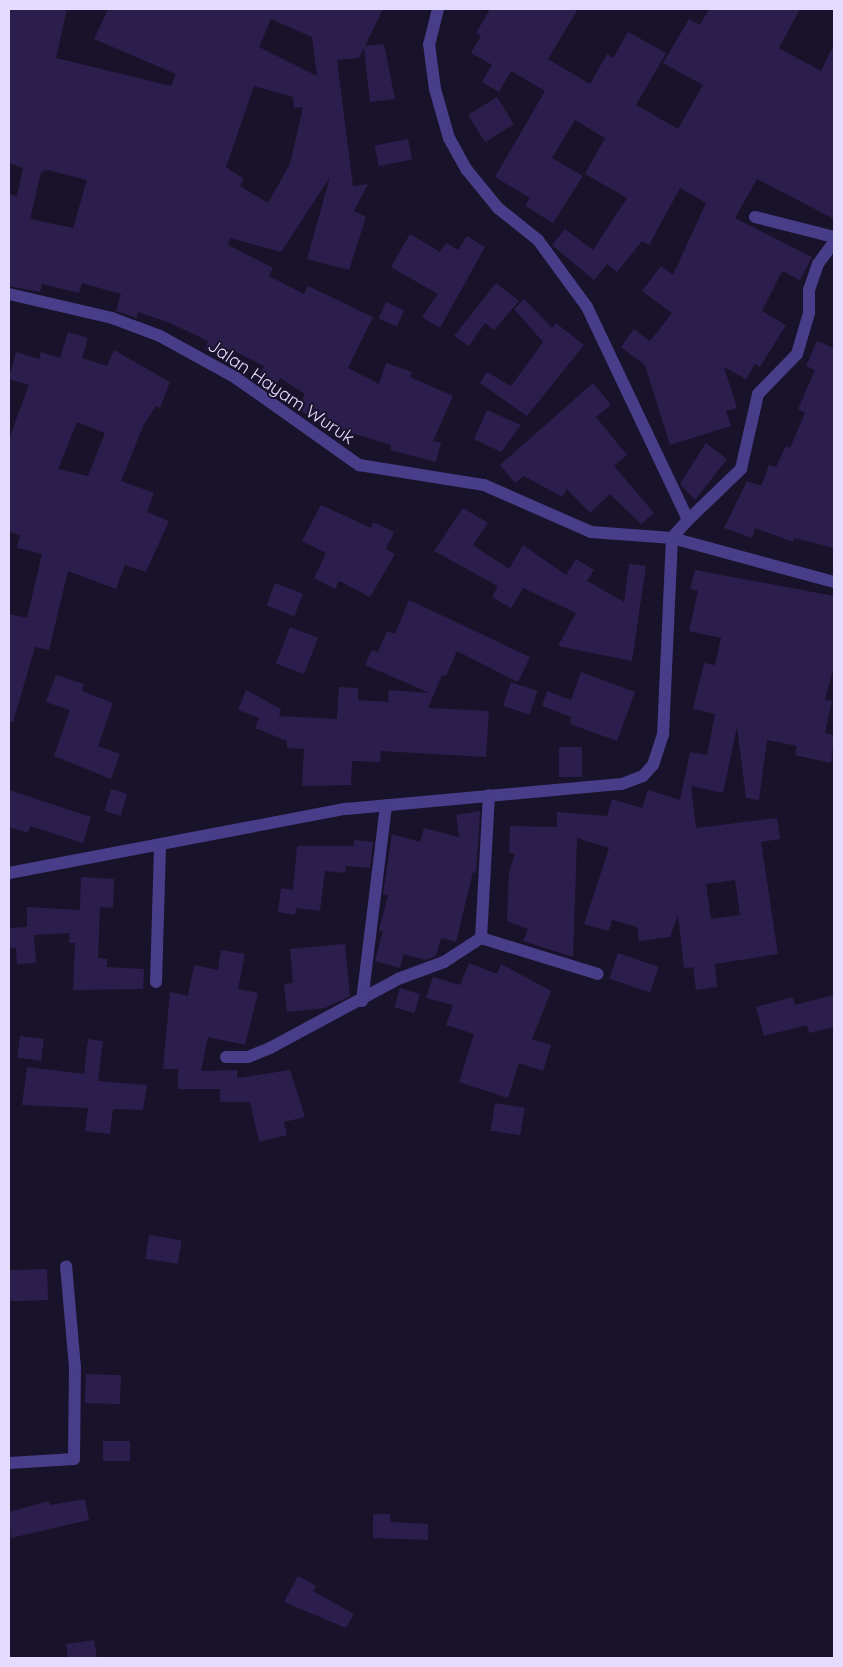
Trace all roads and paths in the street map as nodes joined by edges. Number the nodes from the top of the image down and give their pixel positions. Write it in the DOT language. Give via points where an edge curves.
graph roads {
  1 [pos="438,9"];
  2 [pos="755,217"];
  3 [pos="834,237"];
  4 [pos="834,242"];
  5 [pos="9,294"];
  6 [pos="688,520"];
  7 [pos="672,538"];
  8 [pos="834,582"];
  9 [pos="489,794"];
  10 [pos="386,805"];
  11 [pos="160,845"];
  12 [pos="9,873"];
  13 [pos="481,938"];
  14 [pos="598,974"];
  15 [pos="156,982"];
  16 [pos="362,1000"];
  17 [pos="226,1057"];
  18 [pos="66,1266"];
  19 [pos="9,1463"];
  1 -- 6 [label="street" via="430,44 435,89 449,138 486,192 538,240 587,307"];
  2 -- 3 [label="street"];
  4 -- 6 [label="street" via="818,264 809,290 809,313 797,354 758,394 741,469"];
  5 -- 7 [label="street, Jalan Hayam Wuruk" via="112,318 160,336 236,378 359,465 484,485 592,532"];
  6 -- 7 [label="street"];
  7 -- 8 [label="street, Jalan Hayam Wuruk"];
  7 -- 9 [label="street" via="662,735 653,765 643,776 622,784"];
  9 -- 10 [label="street"];
  9 -- 13 [label="street"];
  10 -- 11 [label="street"];
  10 -- 16 [label="street"];
  11 -- 12 [label="street"];
  11 -- 15 [label="street"];
  13 -- 14 [label="street"];
  13 -- 16 [label="street" via="444,962 398,979"];
  16 -- 17 [label="street" via="270,1048 248,1057"];
  18 -- 19 [label="street" via="75,1368 74,1460"];
}
